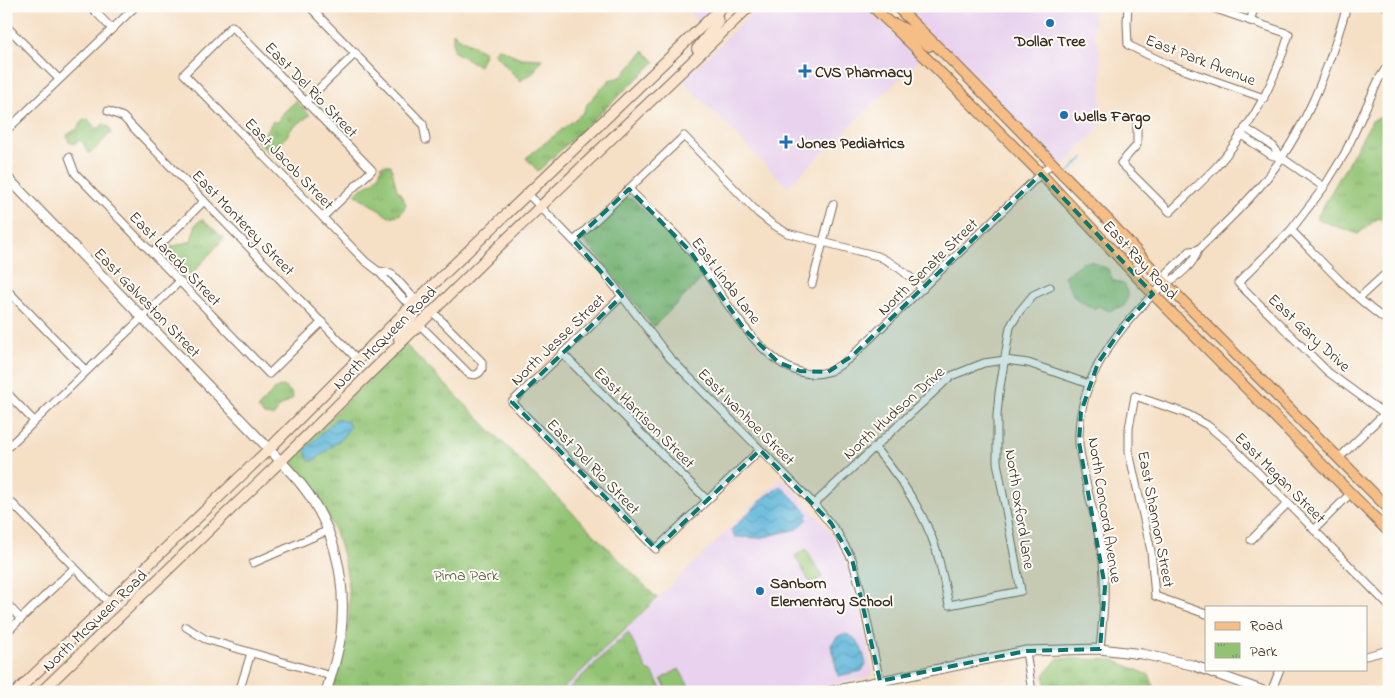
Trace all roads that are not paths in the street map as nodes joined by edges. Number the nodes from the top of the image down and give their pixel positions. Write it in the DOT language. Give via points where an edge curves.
graph roads {
  1 [pos="90,6"];
  2 [pos="136,6"];
  3 [pos="309,6"];
  4 [pos="750,6"];
  5 [pos="872,6"];
  6 [pos="896,6"];
  7 [pos="1128,6"];
  8 [pos="1206,6"];
  9 [pos="1255,6"];
  10 [pos="1347,6"];
  11 [pos="719,10"];
  12 [pos="886,20"];
  13 [pos="1250,21"];
  14 [pos="6,26"];
  15 [pos="112,29"];
  16 [pos="356,53"];
  17 [pos="950,59"];
  18 [pos="1386,68"];
  19 [pos="684,69"];
  20 [pos="184,74"];
  21 [pos="59,80"];
  22 [pos="1264,98"];
  23 [pos="305,102"];
  24 [pos="108,111"];
  25 [pos="1138,123"];
  26 [pos="1245,128"];
  27 [pos="6,131"];
  28 [pos="1240,134"];
  29 [pos="426,140"];
  30 [pos="69,157"];
  31 [pos="1282,158"];
  32 [pos="1052,163"];
  33 [pos="1041,174"];
  34 [pos="8,183"];
  35 [pos="1324,188"];
  36 [pos="629,189"];
  37 [pos="528,194"];
  38 [pos="204,201"];
  39 [pos="833,204"];
  40 [pos="541,206"];
  41 [pos="323,217"];
  42 [pos="1291,230"];
  43 [pos="574,241"];
  44 [pos="823,243"];
  45 [pos="152,253"];
  46 [pos="1383,276"];
  47 [pos="180,281"];
  48 [pos="1164,283"];
  49 [pos="812,284"];
  50 [pos="1050,288"];
  51 [pos="6,289"];
  52 [pos="922,289"];
  53 [pos="1153,294"];
  54 [pos="622,296"];
  55 [pos="1359,298"];
  56 [pos="414,303"];
  57 [pos="432,311"];
  58 [pos="142,317"];
  59 [pos="322,322"];
  60 [pos="1389,322"];
  61 [pos="419,324"];
  62 [pos="400,342"];
  63 [pos="562,353"];
  64 [pos="357,359"];
  65 [pos="1005,360"];
  66 [pos="86,371"];
  67 [pos="812,373"];
  68 [pos="1089,384"];
  69 [pos="6,392"];
  70 [pos="1135,396"];
  71 [pos="512,402"];
  72 [pos="1387,415"];
  73 [pos="34,421"];
  74 [pos="6,448"];
  75 [pos="269,448"];
  76 [pos="875,448"];
  77 [pos="760,450"];
  78 [pos="1339,458"];
  79 [pos="281,461"];
  80 [pos="1350,494"];
  81 [pos="708,500"];
  82 [pos="6,501"];
  83 [pos="1288,503"];
  84 [pos="814,504"];
  85 [pos="1389,509"];
  86 [pos="328,530"];
  87 [pos="1314,530"];
  88 [pos="1389,532"];
  89 [pos="1251,540"];
  90 [pos="253,563"];
  91 [pos="74,568"];
  92 [pos="6,603"];
  93 [pos="109,603"];
  94 [pos="1389,606"];
  95 [pos="1205,614"];
  96 [pos="21,619"];
  97 [pos="186,627"];
  98 [pos="6,634"];
  99 [pos="1100,648"];
  100 [pos="1389,650"];
  101 [pos="1026,651"];
  102 [pos="251,653"];
  103 [pos="1368,655"];
  104 [pos="1205,670"];
  105 [pos="1206,670"];
  106 [pos="1280,670"];
  107 [pos="331,676"];
  108 [pos="880,681"];
  109 [pos="16,692"];
  110 [pos="41,692"];
  111 [pos="240,692"];
  112 [pos="326,692"];
  113 [pos="828,692"];
  114 [pos="882,692"];
  115 [pos="1032,692"];
  116 [pos="1266,692"];
  117 [pos="1271,692"];
  1 -- 15 [label="street"];
  2 -- 15 [label="street"];
  3 -- 16 [label="street"];
  4 -- 19 [label="main road, North McQueen Road"];
  5 -- 12 [label="main road, East Ray Road"];
  6 -- 17 [label="main road, East Ray Road"];
  7 -- 22 [label="street, East Park Avenue" via="1128,45 1168,64"];
  8 -- 13 [label="street"];
  9 -- 13 [label="street"];
  10 -- 31 [label="street, North Concord Avenue" via="1317,95"];
  11 -- 19 [label="main road" via="718,22"];
  11 -- 37 [label="main road, North McQueen Road"];
  12 -- 17 [label="main road" via="912,33 942,58"];
  12 -- 33 [label="main road, East Ray Road"];
  13 -- 22 [label="street" via="1289,34 1281,62"];
  14 -- 21 [label="street"];
  15 -- 21 [label="street"];
  16 -- 23 [label="street"];
  16 -- 29 [label="street" via="424,124"];
  17 -- 32 [label="main road, East Ray Road"];
  18 -- 35 [label="street"];
  19 -- 40 [label="main road, North McQueen Road"];
  20 -- 23 [label="street, East Del Rio Street" via="232,26"];
  20 -- 41 [label="street, East Jacob Street"];
  21 -- 27 [label="street"];
  22 -- 26 [label="street"];
  23 -- 41 [label="street, East Del Rio Street" via="372,170"];
  24 -- 38 [label="street, East Monterey Street" via="123,117"];
  25 -- 28 [label="street" via="1137,145 1121,164 1170,212 1215,167"];
  26 -- 28 [label="street"];
  26 -- 31 [label="street" via="1273,146"];
  28 -- 31 [label="street" via="1271,155"];
  30 -- 45 [label="street, East Laredo Street" via="75,173"];
  31 -- 35 [label="street"];
  31 -- 48 [label="street, North Concord Avenue" via="1250,197 1198,250 1190,251 1168,272"];
  32 -- 33 [label="street, North Senate Street"];
  32 -- 48 [label="main road, East Ray Road"];
  33 -- 52 [label="street, North Senate Street"];
  33 -- 53 [label="main road, East Ray Road"];
  34 -- 58 [label="street, East Galveston Street"];
  35 -- 42 [label="street"];
  36 -- 43 [label="street"];
  36 -- 44 [label="street" via="684,136 772,224"];
  36 -- 67 [label="street, East Linda Lane" via="690,251 745,330 778,362 790,369"];
  37 -- 40 [label="street, East Ivanhoe Street"];
  37 -- 56 [label="main road, North McQueen Road"];
  38 -- 45 [label="street"];
  38 -- 59 [label="street, East Monterey Street"];
  39 -- 44 [label="street"];
  40 -- 43 [label="street, East Ivanhoe Street"];
  40 -- 57 [label="main road, North McQueen Road"];
  41 -- 56 [label="street, East Jacob Street" via="365,261 378,271 391,273 412,296"];
  42 -- 55 [label="street"];
  42 -- 72 [label="street, East Gary Drive" via="1238,283 1328,372"];
  43 -- 54 [label="street, East Ivanhoe Street"];
  44 -- 49 [label="street"];
  44 -- 52 [label="street" via="892,262"];
  45 -- 47 [label="street, East Laredo Street"];
  46 -- 55 [label="street"];
  47 -- 58 [label="street"];
  47 -- 59 [label="street, East Laredo Street" via="270,374"];
  48 -- 53 [label="street, North Concord Avenue"];
  48 -- 78 [label="main road, East Ray Road"];
  50 -- 65 [label="street, North Oxford Lane" via="1033,295 1019,312 1010,328"];
  51 -- 66 [label="street"];
  52 -- 67 [label="street, North Senate Street" via="840,366 828,372"];
  53 -- 68 [label="street, North Concord Avenue" via="1108,347"];
  53 -- 80 [label="main road, East Ray Road"];
  54 -- 63 [label="street, North Jesse Street"];
  54 -- 77 [label="street, East Ivanhoe Street" via="669,357"];
  55 -- 60 [label="street"];
  56 -- 62 [label="main road" via="417,311 400,334"];
  56 -- 64 [label="main road, North McQueen Road"];
  57 -- 61 [label="main road, North McQueen Road"];
  57 -- 61 [label="street" via="482,362 478,374 469,374"];
  58 -- 66 [label="street"];
  58 -- 75 [label="street, East Galveston Street"];
  59 -- 64 [label="street, East Monterey Street"];
  61 -- 62 [label="main road, North McQueen Road"];
  62 -- 79 [label="main road, North McQueen Road"];
  63 -- 71 [label="street, North Jesse Street"];
  63 -- 81 [label="street, East Harrison Street"];
  64 -- 75 [label="main road, North McQueen Road"];
  65 -- 68 [label="street, North Hudson Drive" via="1028,363"];
  65 -- 76 [label="street, North Hudson Drive" via="984,362 951,376"];
  65 -- 76 [label="street, North Oxford Lane" via="997,415 998,462 1021,591 949,605 936,550 925,522 913,497"];
  66 -- 73 [label="street"];
  68 -- 99 [label="street, North Concord Avenue" via="1081,412 1079,442 1105,587"];
  69 -- 73 [label="street"];
  70 -- 83 [label="street, East Megan Street" via="1186,413 1207,425"];
  70 -- 95 [label="street, East Shannon Street" via="1129,428 1129,452 1151,551 1155,596"];
  71 -- 81 [label="street, East Del Rio Street" via="656,548"];
  72 -- 78 [label="street"];
  73 -- 74 [label="street"];
  75 -- 79 [label="street, East Galveston Street"];
  75 -- 93 [label="main road, North McQueen Road"];
  76 -- 84 [label="street, North Hudson Drive"];
  77 -- 81 [label="street"];
  77 -- 84 [label="street, East Ivanhoe Street"];
  78 -- 85 [label="main road, East Ray Road"];
  79 -- 86 [label="street, East Galveston Street" via="311,497"];
  79 -- 110 [label="main road, North McQueen Road"];
  80 -- 87 [label="street"];
  80 -- 88 [label="main road, East Ray Road"];
  82 -- 91 [label="street" via="13,504"];
  83 -- 87 [label="street, East Megan Street"];
  83 -- 89 [label="street"];
  84 -- 108 [label="street, East Ivanhoe Street" via="837,532 852,559"];
  86 -- 90 [label="street"];
  86 -- 107 [label="street, East Galveston Street" via="340,575 343,605 341,633"];
  87 -- 94 [label="street, East Megan Street"];
  91 -- 93 [label="street"];
  91 -- 96 [label="street"];
  92 -- 96 [label="street"];
  93 -- 109 [label="main road, North McQueen Road"];
  96 -- 98 [label="street"];
  97 -- 102 [label="street" via="204,639"];
  99 -- 101 [label="street"];
  99 -- 104 [label="street" via="1142,654"];
  100 -- 103 [label="street"];
  101 -- 108 [label="street"];
  101 -- 115 [label="street"];
  102 -- 107 [label="street"];
  102 -- 111 [label="street"];
  105 -- 116 [label="street"];
  106 -- 117 [label="street"];
  107 -- 112 [label="street, East Galveston Street"];
  108 -- 113 [label="street"];
  108 -- 114 [label="street, East Ivanhoe Street"];
}
